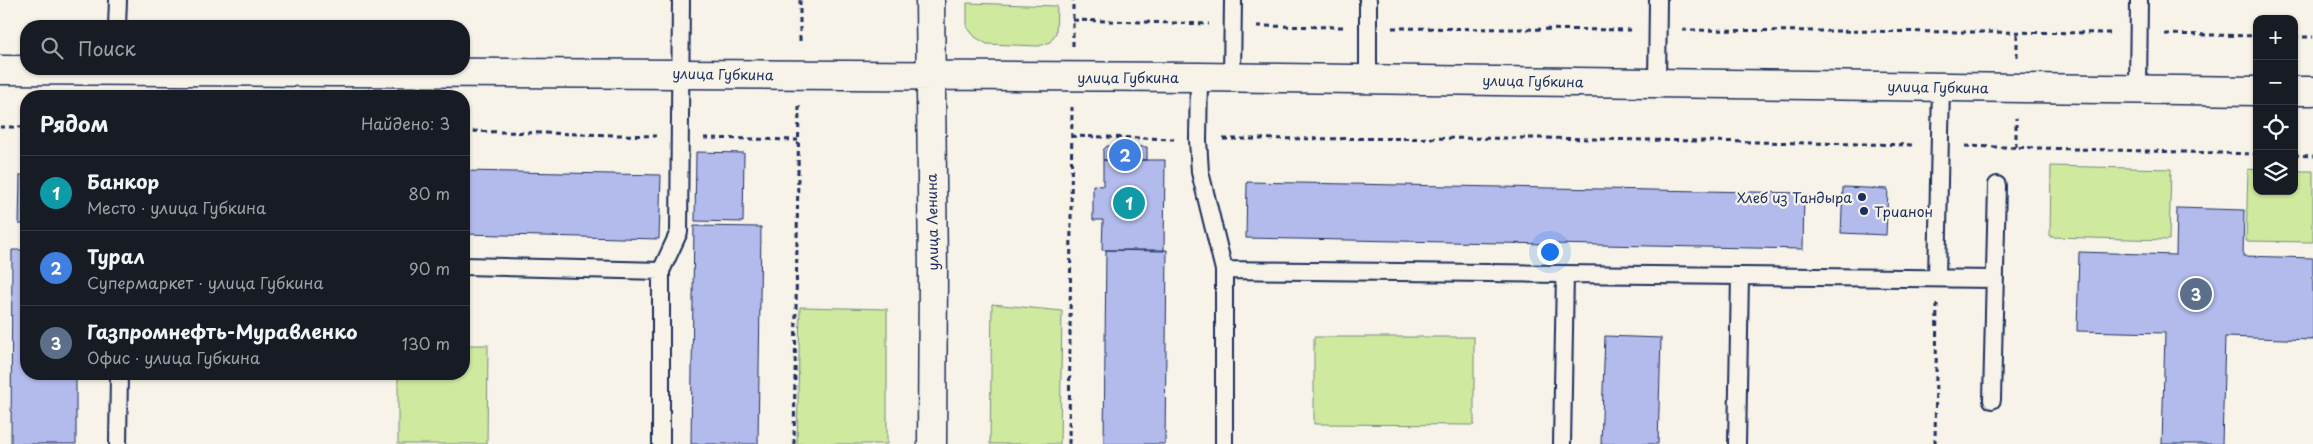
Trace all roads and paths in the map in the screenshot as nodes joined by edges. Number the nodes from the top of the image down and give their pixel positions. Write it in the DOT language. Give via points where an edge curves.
graph roads {
  1 [pos="118,0"];
  2 [pos="681,0"];
  3 [pos="800,0"];
  4 [pos="930,0"];
  5 [pos="1073,0"];
  6 [pos="1233,0"];
  7 [pos="1368,0"];
  8 [pos="1658,0"];
  9 [pos="2138,0"];
  10 [pos="117,20"];
  11 [pos="2298,37"];
  12 [pos="2313,37"];
  13 [pos="0,70"];
  14 [pos="20,70"];
  15 [pos="470,71"];
  16 [pos="681,72"];
  17 [pos="800,75"];
  18 [pos="931,76"];
  19 [pos="1072,76"];
  20 [pos="1199,77"];
  21 [pos="1232,77"];
  22 [pos="1368,79"];
  23 [pos="1657,83"];
  24 [pos="1941,87"];
  25 [pos="2138,89"];
  26 [pos="2253,91"];
  27 [pos="2298,91"];
  28 [pos="2313,91"];
  29 [pos="0,127"];
  30 [pos="20,127"];
  31 [pos="470,131"];
  32 [pos="1071,136"];
  33 [pos="681,138"];
  34 [pos="798,140"];
  35 [pos="1198,140"];
  36 [pos="1941,145"];
  37 [pos="2253,154"];
  38 [pos="2298,155"];
  39 [pos="2313,156"];
  40 [pos="1997,185"];
  41 [pos="470,266"];
  42 [pos="1224,270"];
  43 [pos="661,271"];
  44 [pos="1565,274"];
  45 [pos="1740,276"];
  46 [pos="1937,278"];
  47 [pos="1995,280"];
  48 [pos="119,380"];
  49 [pos="1992,400"];
  50 [pos="118,444"];
  51 [pos="660,444"];
  52 [pos="794,444"];
  53 [pos="932,444"];
  54 [pos="1069,444"];
  55 [pos="1224,444"];
  56 [pos="1562,444"];
  57 [pos="1738,444"];
  58 [pos="1935,444"];
  1 -- 10 [label="lane"];
  2 -- 16 [label="lane"];
  3 -- 17 [label="path"];
  4 -- 18 [label="street, улица Ленина"];
  5 -- 19 [label="path"];
  6 -- 21 [label="lane"];
  7 -- 22 [label="lane"];
  8 -- 23 [label="lane"];
  9 -- 25 [label="lane"];
  11 -- 12 [label="path"];
  13 -- 14 [label="street, улица Губкина"];
  15 -- 16 [label="street, улица Губкина"];
  16 -- 17 [label="street, улица Губкина"];
  16 -- 33 [label="lane"];
  17 -- 18 [label="street, улица Губкина"];
  17 -- 34 [label="path"];
  18 -- 19 [label="street, улица Губкина"];
  18 -- 53 [label="street, улица Ленина"];
  19 -- 20 [label="street, улица Губкина"];
  19 -- 32 [label="path"];
  20 -- 21 [label="street, улица Губкина"];
  20 -- 35 [label="lane"];
  21 -- 22 [label="street, улица Губкина"];
  22 -- 23 [label="street, улица Губкина"];
  23 -- 24 [label="street, улица Губкина"];
  24 -- 25 [label="street, улица Губкина"];
  24 -- 36 [label="lane"];
  25 -- 26 [label="street, улица Губкина"];
  27 -- 28 [label="street"];
  29 -- 30 [label="path"];
  31 -- 33 [label="path"];
  32 -- 35 [label="path"];
  32 -- 54 [label="path"];
  33 -- 34 [label="path"];
  33 -- 43 [label="lane" via="679,232"];
  34 -- 52 [label="path"];
  35 -- 36 [label="path" via="1541,138"];
  35 -- 42 [label="lane" via="1200,172"];
  36 -- 37 [label="path"];
  36 -- 46 [label="lane"];
  38 -- 39 [label="path"];
  40 -- 47 [label="lane"];
  41 -- 43 [label="lane"];
  42 -- 44 [label="lane"];
  42 -- 55 [label="lane"];
  43 -- 51 [label="lane"];
  44 -- 45 [label="lane"];
  44 -- 56 [label="lane"];
  45 -- 46 [label="lane"];
  45 -- 57 [label="lane"];
  46 -- 47 [label="lane"];
  46 -- 58 [label="path"];
  47 -- 49 [label="lane"];
  48 -- 50 [label="lane"];
}
